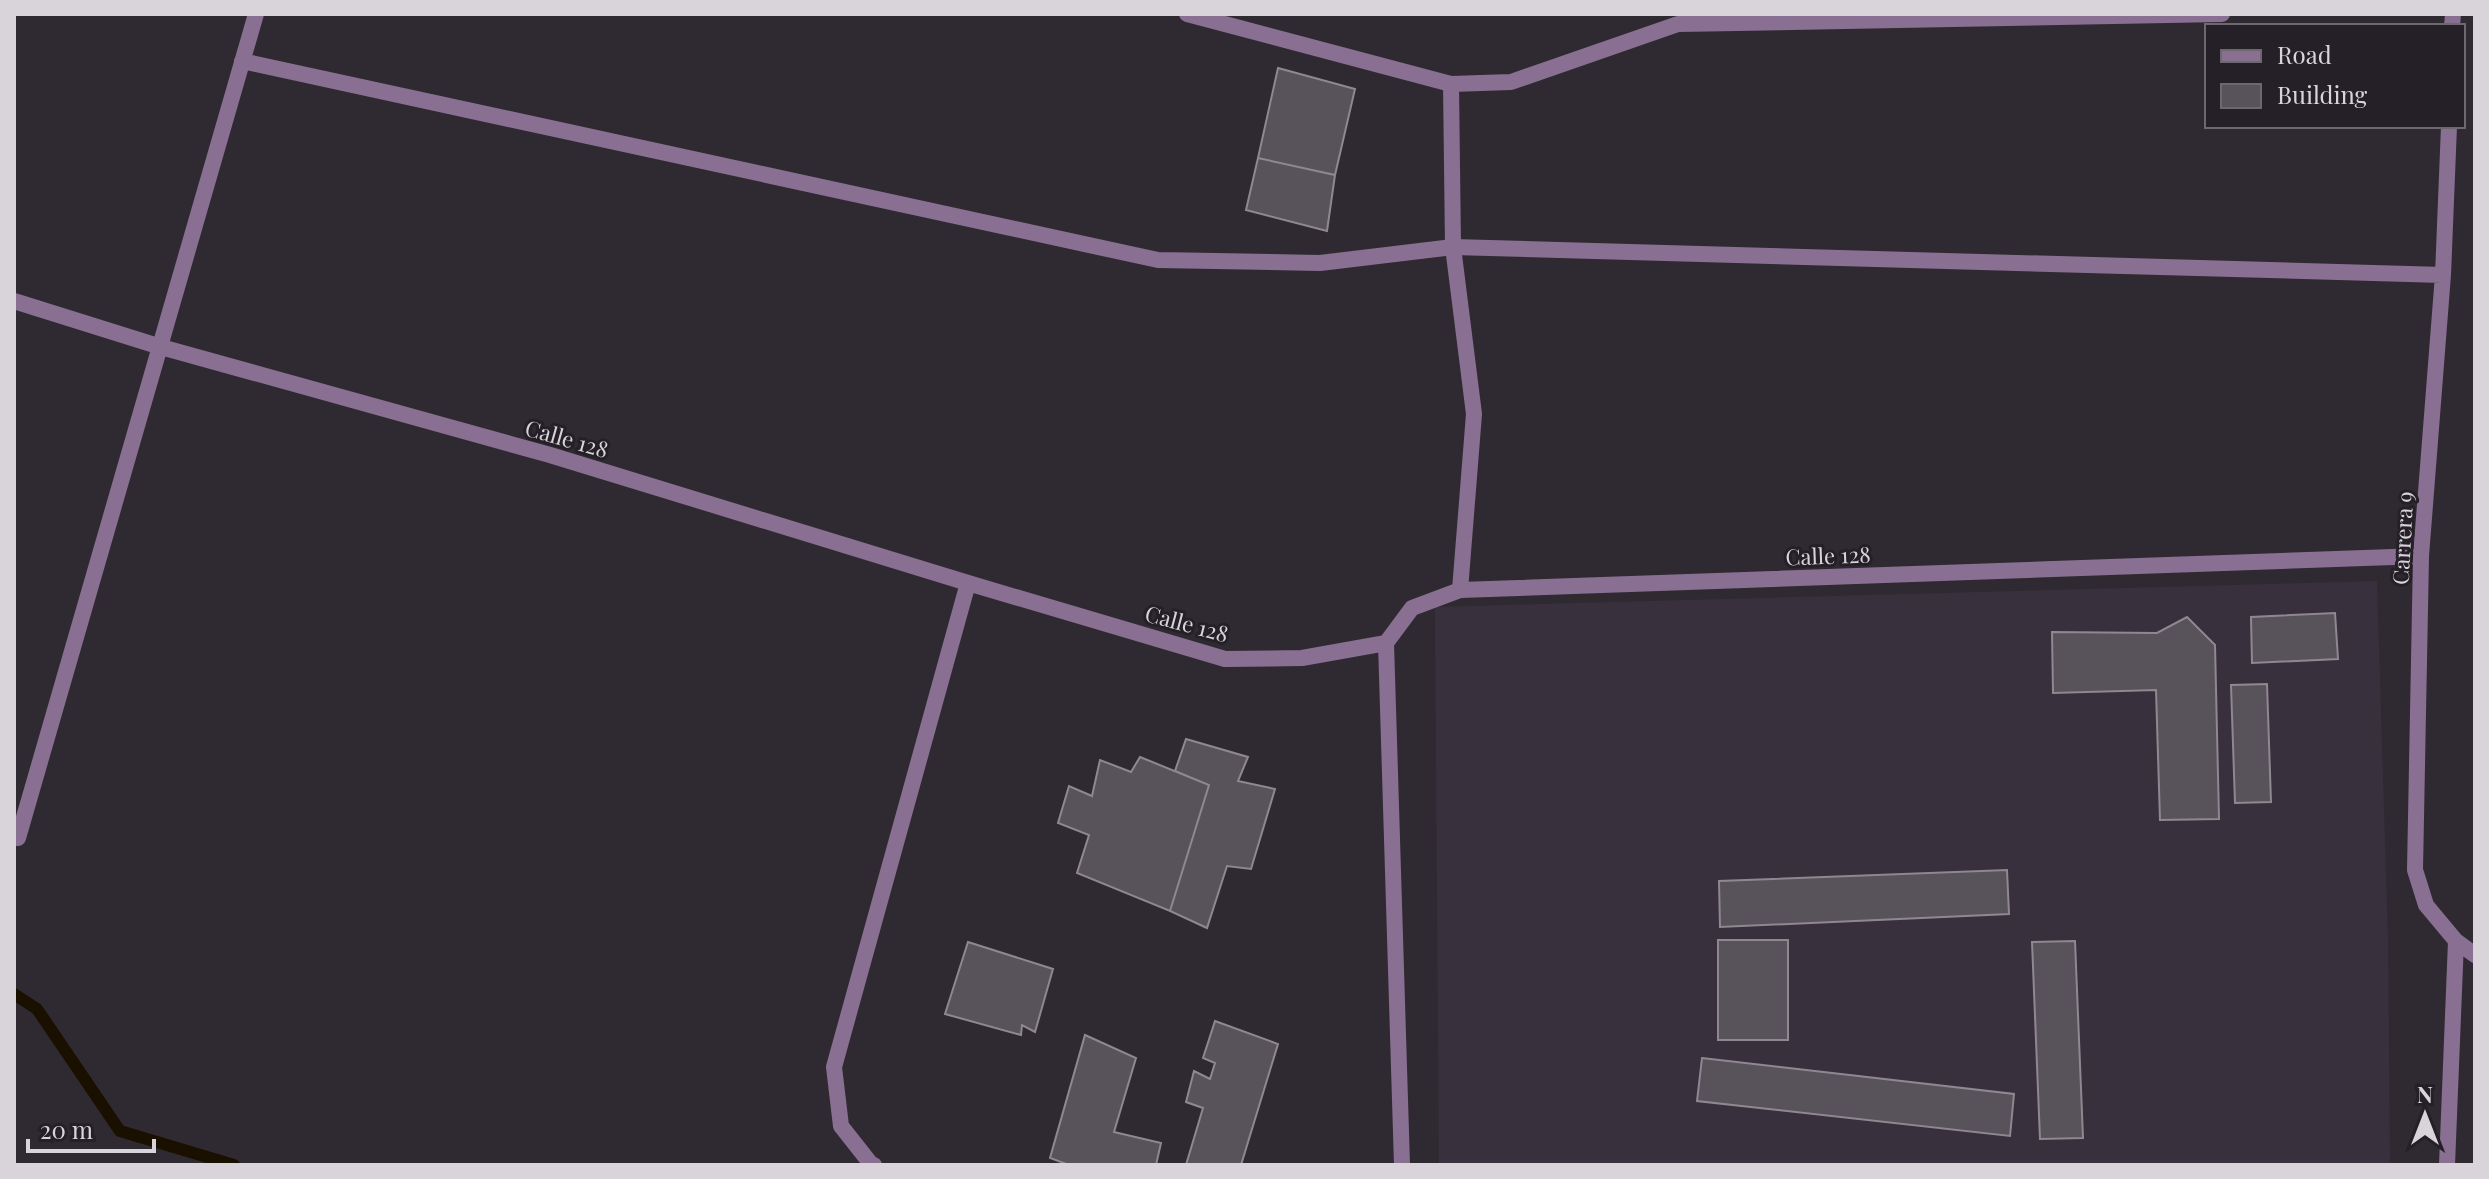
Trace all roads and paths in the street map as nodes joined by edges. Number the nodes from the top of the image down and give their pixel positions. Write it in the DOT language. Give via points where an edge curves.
graph roads {
  1 [pos="256,14"];
  2 [pos="1187,14"];
  3 [pos="2222,14"];
  4 [pos="1212,18"];
  5 [pos="242,61"];
  6 [pos="1451,84"];
  7 [pos="2449,128"];
  8 [pos="1453,247"];
  9 [pos="2443,275"];
  10 [pos="14,301"];
  11 [pos="161,347"];
  12 [pos="2421,556"];
  13 [pos="968,583"];
  14 [pos="1460,590"];
  15 [pos="1386,643"];
  16 [pos="18,838"];
  17 [pos="2456,941"];
  18 [pos="2475,955"];
  19 [pos="874,1165"];
  20 [pos="1402,1165"];
  21 [pos="2447,1165"];
  1 -- 5 [label="street"];
  2 -- 4 [label="street"];
  3 -- 6 [label="street" via="1678,24 1511,82"];
  4 -- 6 [label="street"];
  5 -- 8 [label="street" via="1158,260 1320,263"];
  5 -- 11 [label="street"];
  6 -- 8 [label="street"];
  7 -- 9 [label="street, Carrera 9"];
  8 -- 9 [label="street"];
  8 -- 14 [label="street" via="1474,414"];
  9 -- 12 [label="street, Carrera 9"];
  10 -- 11 [label="street, Calle 128"];
  11 -- 13 [label="street, Calle 128" via="550,455"];
  11 -- 16 [label="street"];
  12 -- 14 [label="street, Calle 128"];
  12 -- 17 [label="street, Carrera 9" via="2415,870 2426,905"];
  13 -- 15 [label="street, Calle 128" via="1225,659 1302,658"];
  13 -- 19 [label="street" via="834,1067 841,1126"];
  14 -- 15 [label="street, Calle 128" via="1412,608"];
  15 -- 20 [label="street"];
  17 -- 18 [label="street, Carrera 9"];
  17 -- 21 [label="street"];
}
